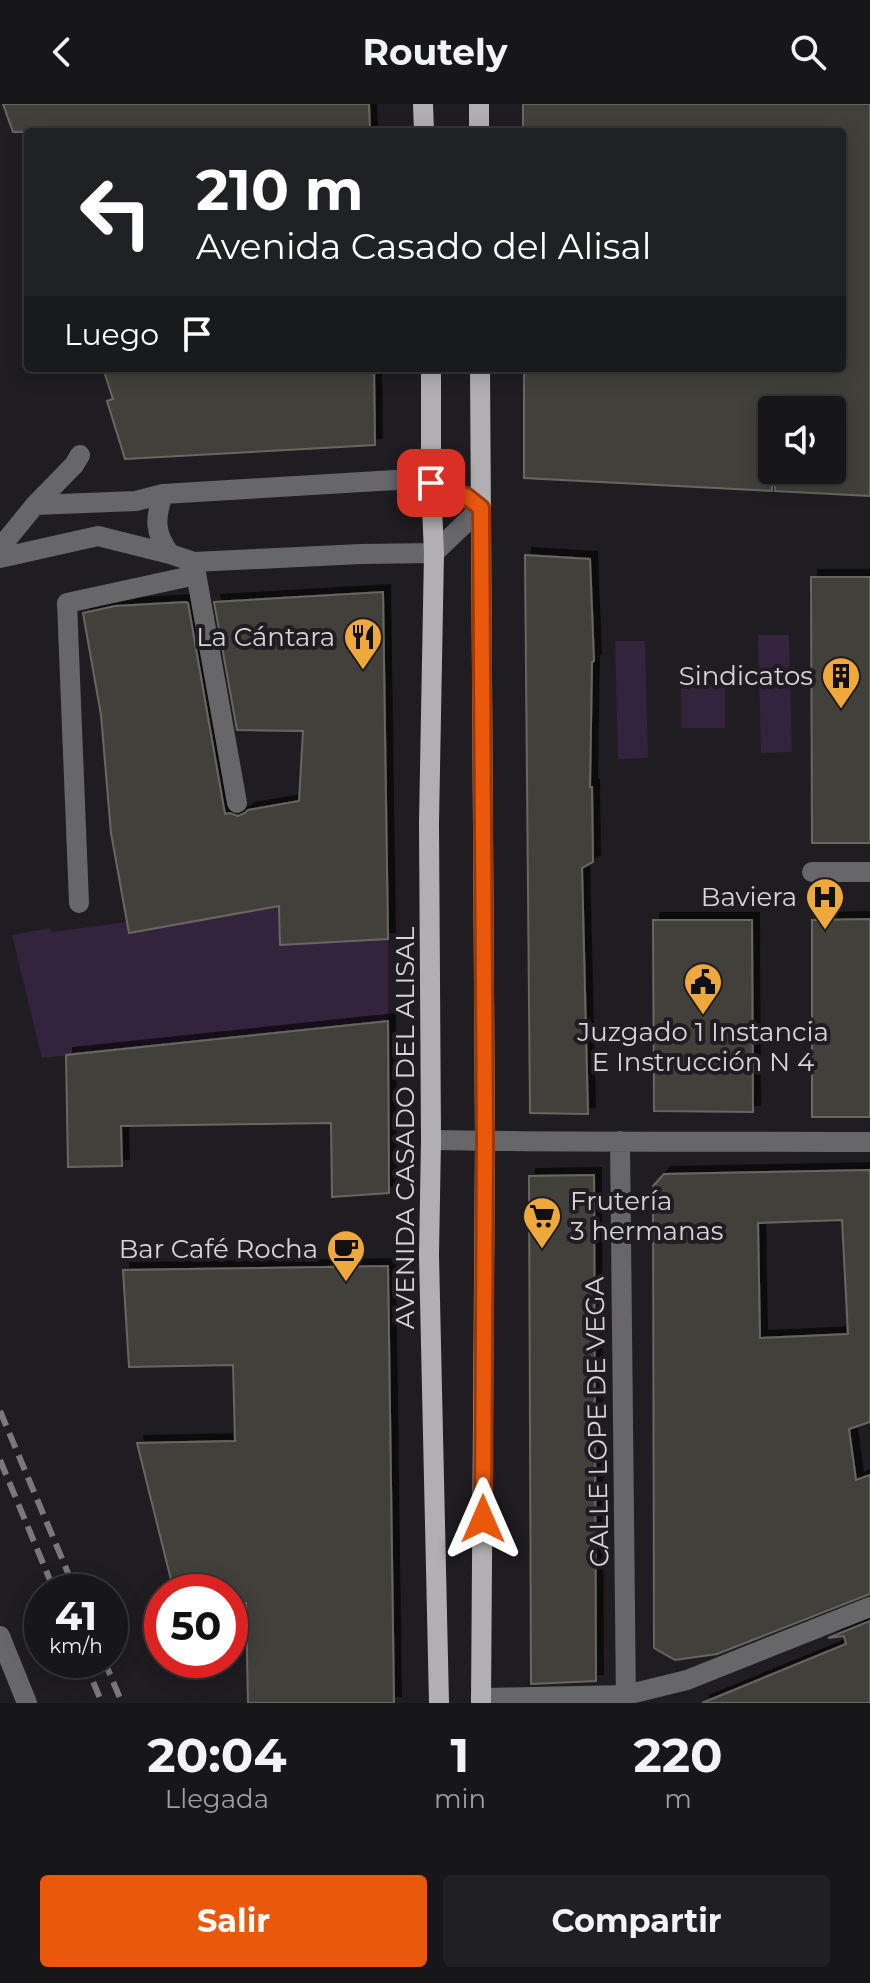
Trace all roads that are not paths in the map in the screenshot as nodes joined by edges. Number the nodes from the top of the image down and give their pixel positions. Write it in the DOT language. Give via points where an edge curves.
graph roads {
  1 [pos="423,104"];
  2 [pos="479,104"];
  3 [pos="424,128"];
  4 [pos="479,128"];
  5 [pos="431,372"];
  6 [pos="480,372"];
  7 [pos="80,455"];
  8 [pos="431,483"];
  9 [pos="163,494"];
  10 [pos="35,505"];
  11 [pos="481,508"];
  12 [pos="0,548"];
  13 [pos="434,553"];
  14 [pos="170,554"];
  15 [pos="0,558"];
  16 [pos="195,569"];
  17 [pos="237,803"];
  18 [pos="812,872"];
  19 [pos="870,872"];
  20 [pos="79,903"];
  21 [pos="431,1140"];
  22 [pos="485,1141"];
  23 [pos="620,1141"];
  24 [pos="870,1142"];
  25 [pos="870,1607"];
  26 [pos="0,1636"];
  27 [pos="626,1699"];
  28 [pos="481,1701"];
  29 [pos="27,1703"];
  30 [pos="439,1703"];
  1 -- 3 [label="main road"];
  2 -- 4 [label="main road"];
  5 -- 8 [label="main road, AVENIDA CASADO DEL ALISAL"];
  6 -- 11 [label="main road"];
  7 -- 10 [label="street"];
  8 -- 9 [label="street" via="395,480"];
  8 -- 11 [label="street" via="466,496"];
  8 -- 13 [label="main road, AVENIDA CASADO DEL ALISAL"];
  9 -- 10 [label="street" via="136,501"];
  9 -- 14 [label="street" via="156,514 161,542"];
  10 -- 12 [label="street"];
  11 -- 13 [label="street"];
  11 -- 22 [label="main road"];
  13 -- 16 [label="street"];
  13 -- 21 [label="main road, AVENIDA CASADO DEL ALISAL"];
  14 -- 15 [label="street" via="98,536"];
  14 -- 16 [label="street"];
  16 -- 17 [label="street"];
  16 -- 20 [label="street" via="67,603"];
  18 -- 19 [label="street"];
  21 -- 22 [label="street"];
  21 -- 30 [label="main road, AVENIDA CASADO DEL ALISAL"];
  22 -- 23 [label="street"];
  22 -- 28 [label="main road"];
  23 -- 24 [label="street"];
  23 -- 27 [label="street, CALLE LOPE DE VEGA"];
  25 -- 27 [label="street"];
  26 -- 29 [label="street"];
  27 -- 28 [label="street"];
}
